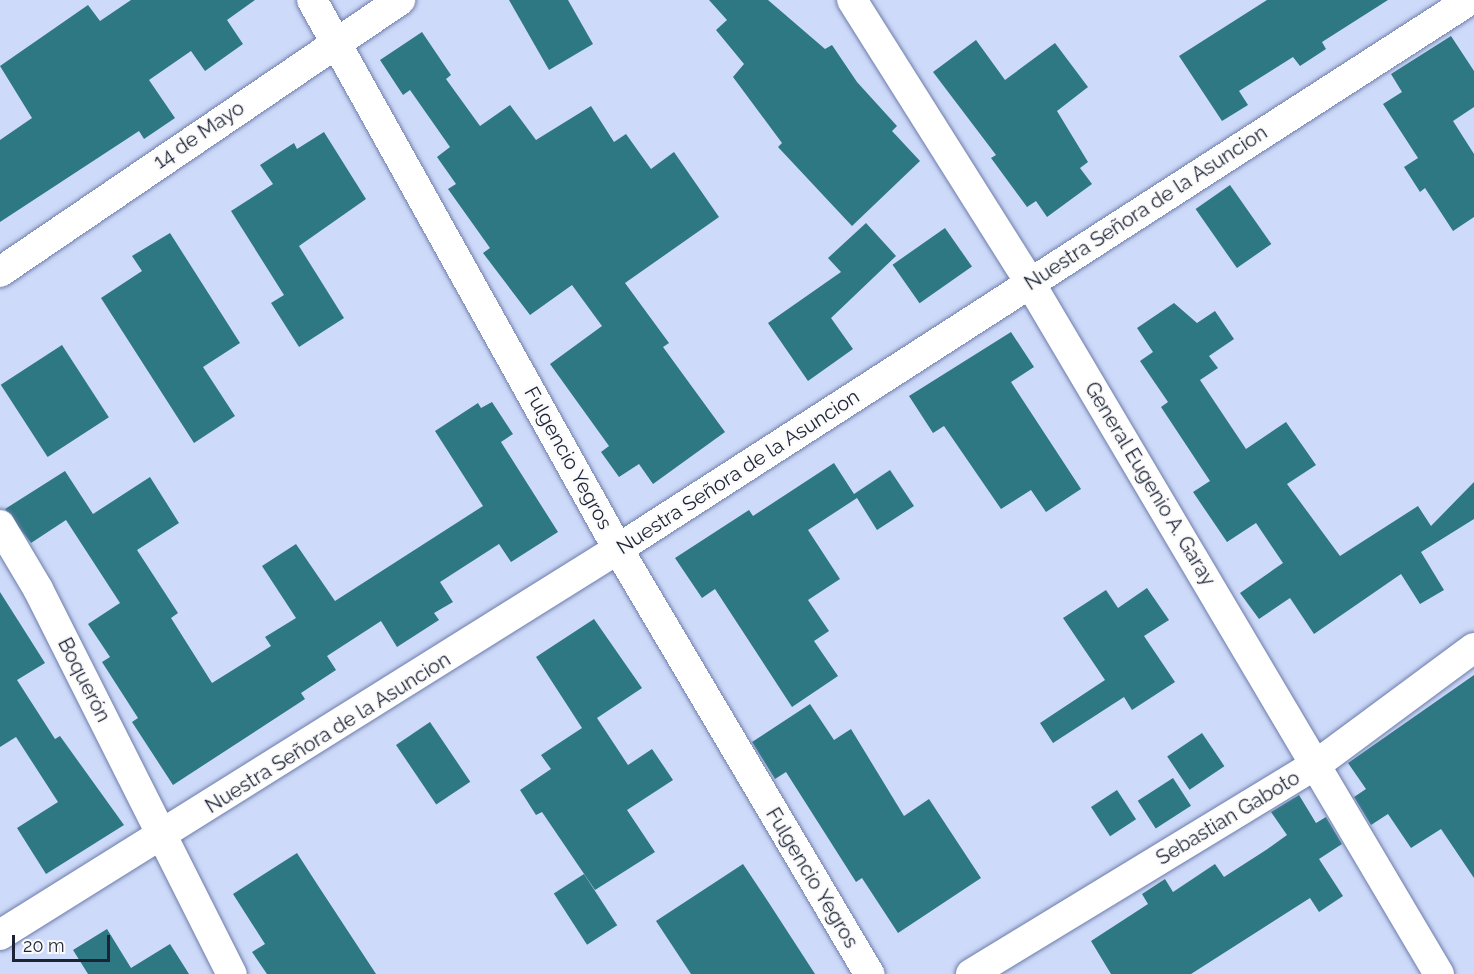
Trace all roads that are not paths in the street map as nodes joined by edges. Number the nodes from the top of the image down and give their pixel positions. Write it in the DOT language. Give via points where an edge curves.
graph roads {
  1 [pos="312,0"];
  2 [pos="400,0"];
  3 [pos="852,0"];
  4 [pos="1466,8"];
  5 [pos="336,42"];
  6 [pos="0,272"];
  7 [pos="1030,283"];
  8 [pos="0,525"];
  9 [pos="618,549"];
  10 [pos="1474,648"];
  11 [pos="1317,764"];
  12 [pos="164,837"];
  13 [pos="0,935"];
  14 [pos="232,974"];
  15 [pos="869,974"];
  16 [pos="971,974"];
  17 [pos="1439,974"];
  1 -- 5 [label="street, Fulgencio Yegros"];
  2 -- 5 [label="street, 14 de Mayo"];
  3 -- 7 [label="street, General Eugenio A. Garay"];
  4 -- 7 [label="street, Nuestra Señora de la Asuncion"];
  5 -- 6 [label="street, 14 de Mayo"];
  5 -- 9 [label="street, Fulgencio Yegros"];
  7 -- 9 [label="street, Nuestra Señora de la Asuncion"];
  7 -- 11 [label="street, General Eugenio A. Garay"];
  8 -- 12 [label="street, Boquerón" via="38,589"];
  9 -- 12 [label="street, Nuestra Señora de la Asuncion"];
  9 -- 15 [label="street, Fulgencio Yegros"];
  10 -- 11 [label="street, Sebastian Gaboto"];
  11 -- 16 [label="street, Sebastian Gaboto"];
  11 -- 17 [label="street, General Eugenio A. Garay"];
  12 -- 13 [label="street, Nuestra Señora de la Asuncion"];
  12 -- 14 [label="street, Boquerón"];
}
